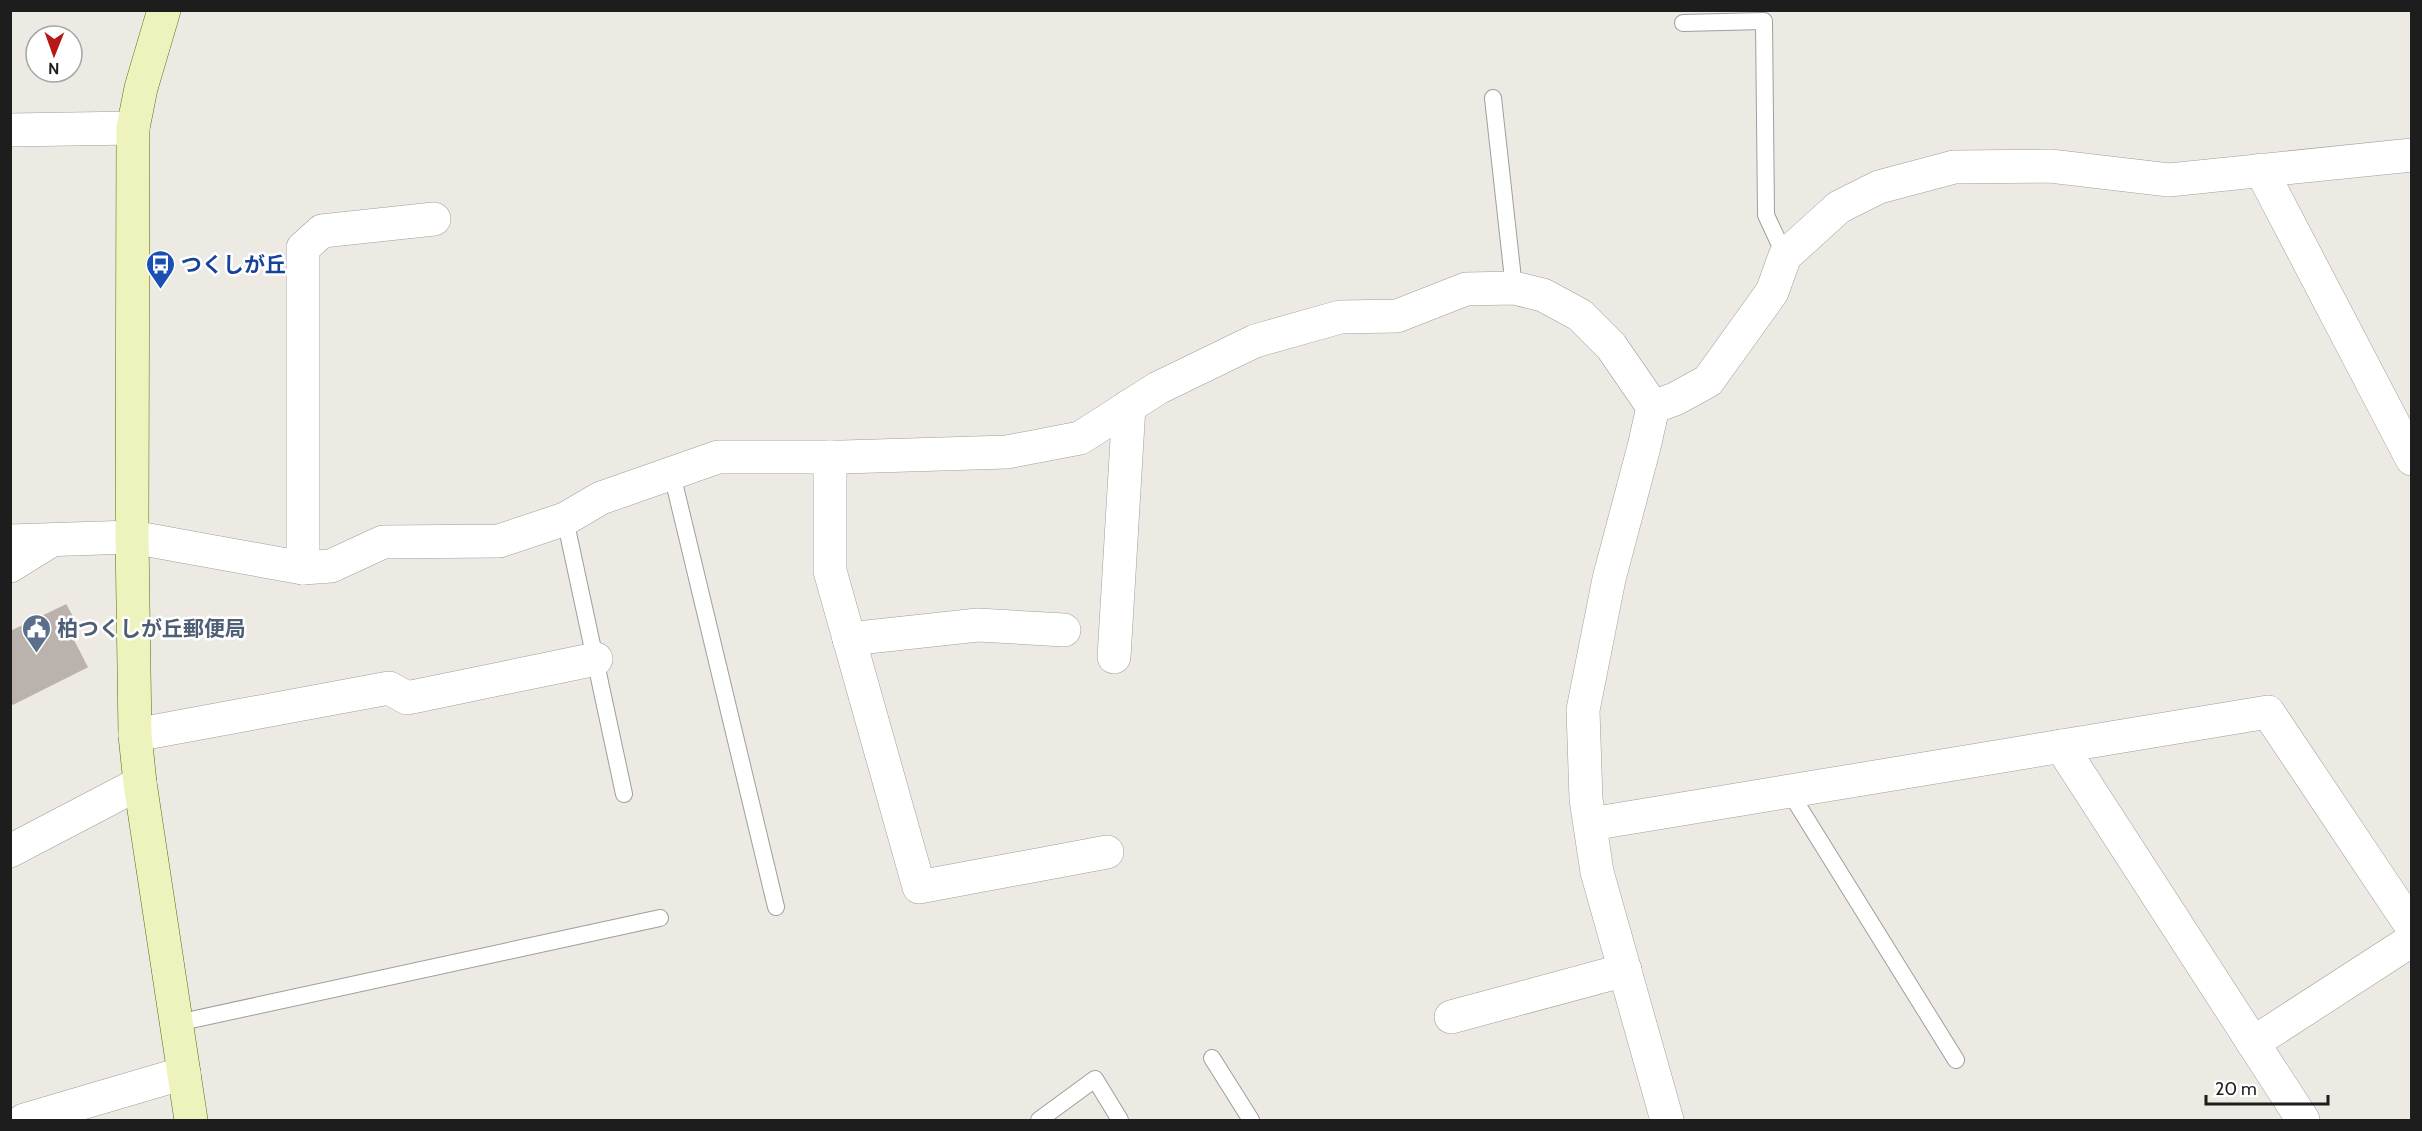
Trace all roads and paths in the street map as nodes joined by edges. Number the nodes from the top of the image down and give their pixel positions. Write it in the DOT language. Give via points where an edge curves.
graph roads {
  1 [pos="164,10"];
  2 [pos="1683,23"];
  3 [pos="1493,98"];
  4 [pos="133,128"];
  5 [pos="10,130"];
  6 [pos="2412,155"];
  7 [pos="2261,170"];
  8 [pos="434,219"];
  9 [pos="1785,256"];
  10 [pos="1514,288"];
  11 [pos="1129,406"];
  12 [pos="1653,407"];
  13 [pos="830,457"];
  14 [pos="2412,459"];
  15 [pos="672,474"];
  16 [pos="565,519"];
  17 [pos="132,537"];
  18 [pos="52,540"];
  19 [pos="10,541"];
  20 [pos="10,566"];
  21 [pos="303,568"];
  22 [pos="1064,630"];
  23 [pos="849,639"];
  24 [pos="1114,657"];
  25 [pos="596,659"];
  26 [pos="135,735"];
  27 [pos="2061,746"];
  28 [pos="140,783"];
  29 [pos="1789,791"];
  30 [pos="624,794"];
  31 [pos="1591,824"];
  32 [pos="10,851"];
  33 [pos="1107,852"];
  34 [pos="776,907"];
  35 [pos="660,918"];
  36 [pos="2412,927"];
  37 [pos="2412,940"];
  38 [pos="1625,970"];
  39 [pos="1451,1017"];
  40 [pos="177,1023"];
  41 [pos="2253,1043"];
  42 [pos="1212,1058"];
  43 [pos="1956,1060"];
  44 [pos="184,1073"];
  45 [pos="24,1120"];
  46 [pos="191,1120"];
  47 [pos="1039,1120"];
  48 [pos="1120,1120"];
  49 [pos="1251,1120"];
  50 [pos="1666,1120"];
  51 [pos="2302,1120"];
  1 -- 4 [label="street"];
  2 -- 9 [label="lane" via="1764,21 1766,215"];
  3 -- 10 [label="lane"];
  4 -- 5 [label="street"];
  4 -- 17 [label="street"];
  6 -- 7 [label="street"];
  7 -- 9 [label="street" via="2169,180 2050,166 1954,167 1879,187 1839,207"];
  7 -- 14 [label="street"];
  8 -- 21 [label="street" via="322,231 303,248"];
  9 -- 12 [label="street" via="1772,292 1708,381"];
  10 -- 11 [label="street" via="1466,289 1397,316 1340,317 1255,341"];
  10 -- 12 [label="street" via="1543,295 1580,315 1611,346"];
  11 -- 13 [label="street" via="1080,438 1007,452"];
  11 -- 24 [label="street"];
  12 -- 31 [label="street" via="1610,579 1583,710 1586,799"];
  13 -- 15 [label="street" via="718,457"];
  13 -- 23 [label="street" via="830,571"];
  15 -- 16 [label="street" via="601,498"];
  15 -- 34 [label="lane"];
  16 -- 21 [label="street" via="499,541 383,542 331,566"];
  16 -- 25 [label="lane"];
  17 -- 18 [label="street"];
  17 -- 21 [label="street"];
  17 -- 26 [label="street"];
  18 -- 19 [label="street"];
  18 -- 20 [label="street"];
  22 -- 23 [label="street" via="978,625"];
  23 -- 33 [label="street" via="920,887"];
  25 -- 26 [label="street" via="407,698 389,688"];
  25 -- 30 [label="lane"];
  26 -- 28 [label="street"];
  27 -- 29 [label="street"];
  27 -- 36 [label="street" via="2268,711"];
  27 -- 41 [label="street"];
  28 -- 32 [label="street"];
  28 -- 40 [label="street"];
  29 -- 31 [label="street"];
  29 -- 43 [label="lane"];
  31 -- 38 [label="street" via="1597,872"];
  35 -- 40 [label="lane"];
  37 -- 41 [label="street"];
  38 -- 39 [label="street"];
  38 -- 50 [label="street"];
  40 -- 44 [label="street"];
  41 -- 51 [label="street"];
  42 -- 49 [label="lane"];
  44 -- 45 [label="street"];
  44 -- 46 [label="street"];
  47 -- 48 [label="lane" via="1095,1079"];
}
